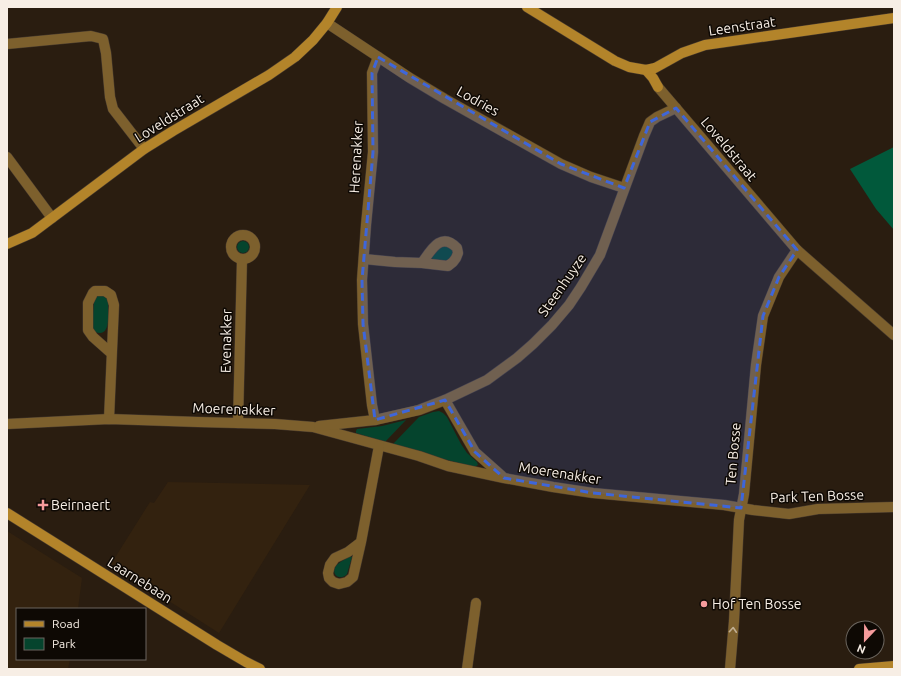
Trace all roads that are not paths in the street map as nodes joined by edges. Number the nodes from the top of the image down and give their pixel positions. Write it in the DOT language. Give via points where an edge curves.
graph roads {
  1 [pos="337,7"];
  2 [pos="527,7"];
  3 [pos="894,18"];
  4 [pos="327,23"];
  5 [pos="7,44"];
  6 [pos="378,57"];
  7 [pos="646,70"];
  8 [pos="676,108"];
  9 [pos="144,149"];
  10 [pos="7,157"];
  11 [pos="624,188"];
  12 [pos="52,218"];
  13 [pos="7,244"];
  14 [pos="797,250"];
  15 [pos="242,259"];
  16 [pos="364,259"];
  17 [pos="422,263"];
  18 [pos="894,335"];
  19 [pos="111,353"];
  20 [pos="445,400"];
  21 [pos="109,418"];
  22 [pos="375,420"];
  23 [pos="238,423"];
  24 [pos="7,424"];
  25 [pos="313,427"];
  26 [pos="379,446"];
  27 [pos="504,478"];
  28 [pos="740,508"];
  29 [pos="894,508"];
  30 [pos="7,512"];
  31 [pos="361,542"];
  32 [pos="476,603"];
  33 [pos="894,666"];
  34 [pos="260,669"];
  35 [pos="467,669"];
  36 [pos="730,669"];
  37 [pos="859,669"];
  1 -- 4 [label="street, Loveldstraat"];
  2 -- 7 [label="street" via="615,60 629,67"];
  3 -- 7 [label="street, Leenstraat" via="705,45"];
  4 -- 6 [label="street, Lodries"];
  4 -- 9 [label="street, Loveldstraat" via="290,61"];
  5 -- 9 [label="street" via="91,36 103,39 113,109"];
  6 -- 11 [label="street, Lodries" via="445,99 561,164"];
  6 -- 16 [label="street, Herenakker" via="372,74 373,152"];
  7 -- 8 [label="street, Loveldstraat"];
  8 -- 11 [label="street, Steenhuyze" via="650,122"];
  8 -- 14 [label="street, Loveldstraat"];
  9 -- 12 [label="street, Loveldstraat"];
  10 -- 12 [label="street"];
  11 -- 20 [label="street, Steenhuyze" via="600,255 556,321 517,358 487,380"];
  12 -- 13 [label="street, Loveldstraat" via="32,233"];
  14 -- 18 [label="street, Loveldstraat"];
  14 -- 28 [label="street, Ten Bosse" via="780,277 763,316 744,494"];
  15 -- 23 [label="street, Evenakker"];
  16 -- 17 [label="street"];
  16 -- 22 [label="street, Herenakker" via="363,324"];
  19 -- 19 [label="street" via="114,305 111,295 104,291 95,291 88,303 88,330"];
  19 -- 21 [label="street"];
  20 -- 22 [label="street, Steenhuyze" via="419,410"];
  20 -- 27 [label="street" via="475,452"];
  21 -- 23 [label="street, Moerenakker"];
  21 -- 24 [label="street, Moerenakker"];
  22 -- 25 [label="street, Steenhuyze"];
  23 -- 25 [label="street, Moerenakker"];
  25 -- 26 [label="street, Moerenakker"];
  26 -- 27 [label="street, Moerenakker" via="448,466"];
  26 -- 31 [label="street"];
  27 -- 28 [label="street, Moerenakker" via="593,493"];
  28 -- 29 [label="street, Park Ten Bosse" via="789,514 818,508"];
  36 -- 28 [label="street, Ten Bosse, one-way"];
  30 -- 34 [label="street, Laarnebaan"];
  32 -- 35 [label="street"];
  33 -- 37 [label="street"];
}
